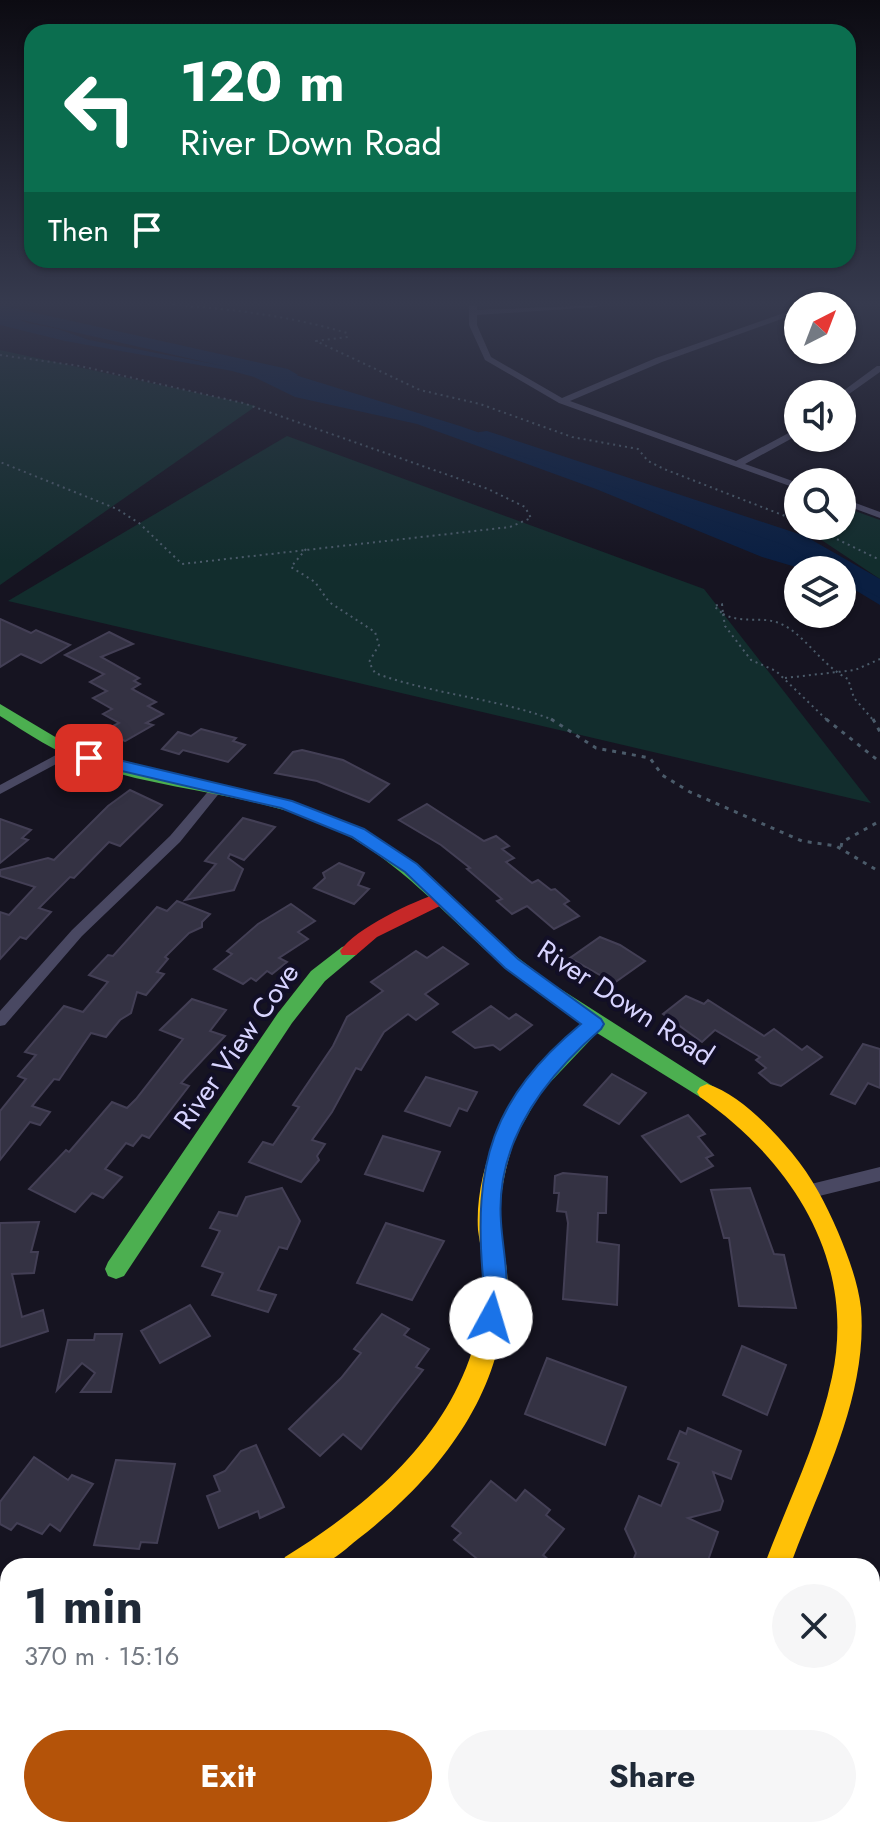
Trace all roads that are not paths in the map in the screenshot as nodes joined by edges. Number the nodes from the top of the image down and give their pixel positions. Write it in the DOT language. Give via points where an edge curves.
graph roads {
  1 [pos="544,391"];
  2 [pos="586,391"];
  3 [pos="562,401"];
  4 [pos="784,439"];
  5 [pos="737,464"];
  6 [pos="784,481"];
  7 [pos="856,506"];
  8 [pos="880,515"];
  9 [pos="0,709"];
  10 [pos="69,752"];
  11 [pos="0,790"];
  12 [pos="215,791"];
  13 [pos="440,899"];
  14 [pos="0,1021"];
  15 [pos="594,1024"];
  16 [pos="880,1174"];
  17 [pos="811,1191"];
  18 [pos="116,1269"];
  19 [pos="310,1558"];
  20 [pos="780,1558"];
  1 -- 3 [label="street"];
  2 -- 3 [label="street"];
  3 -- 5 [label="street"];
  4 -- 5 [label="street"];
  5 -- 6 [label="street"];
  7 -- 8 [label="street"];
  9 -- 10 [label="street, River Down Road"];
  10 -- 11 [label="street"];
  10 -- 12 [label="street, River Down Road"];
  12 -- 13 [label="street, River Down Road" via="286,804 358,833 411,868"];
  12 -- 14 [label="street"];
  13 -- 15 [label="street, River Down Road" via="512,964"];
  13 -- 18 [label="street, River View Cove" via="371,933 318,976"];
  15 -- 17 [label="street, River Down Road" via="749,1121"];
  15 -- 19 [label="street" via="565,1048 514,1113 494,1164 489,1219 496,1286 486,1349 465,1401 426,1460 386,1505"];
  16 -- 17 [label="street"];
  17 -- 20 [label="street, River Down Road" via="839,1264 849,1317 838,1394"];
}
